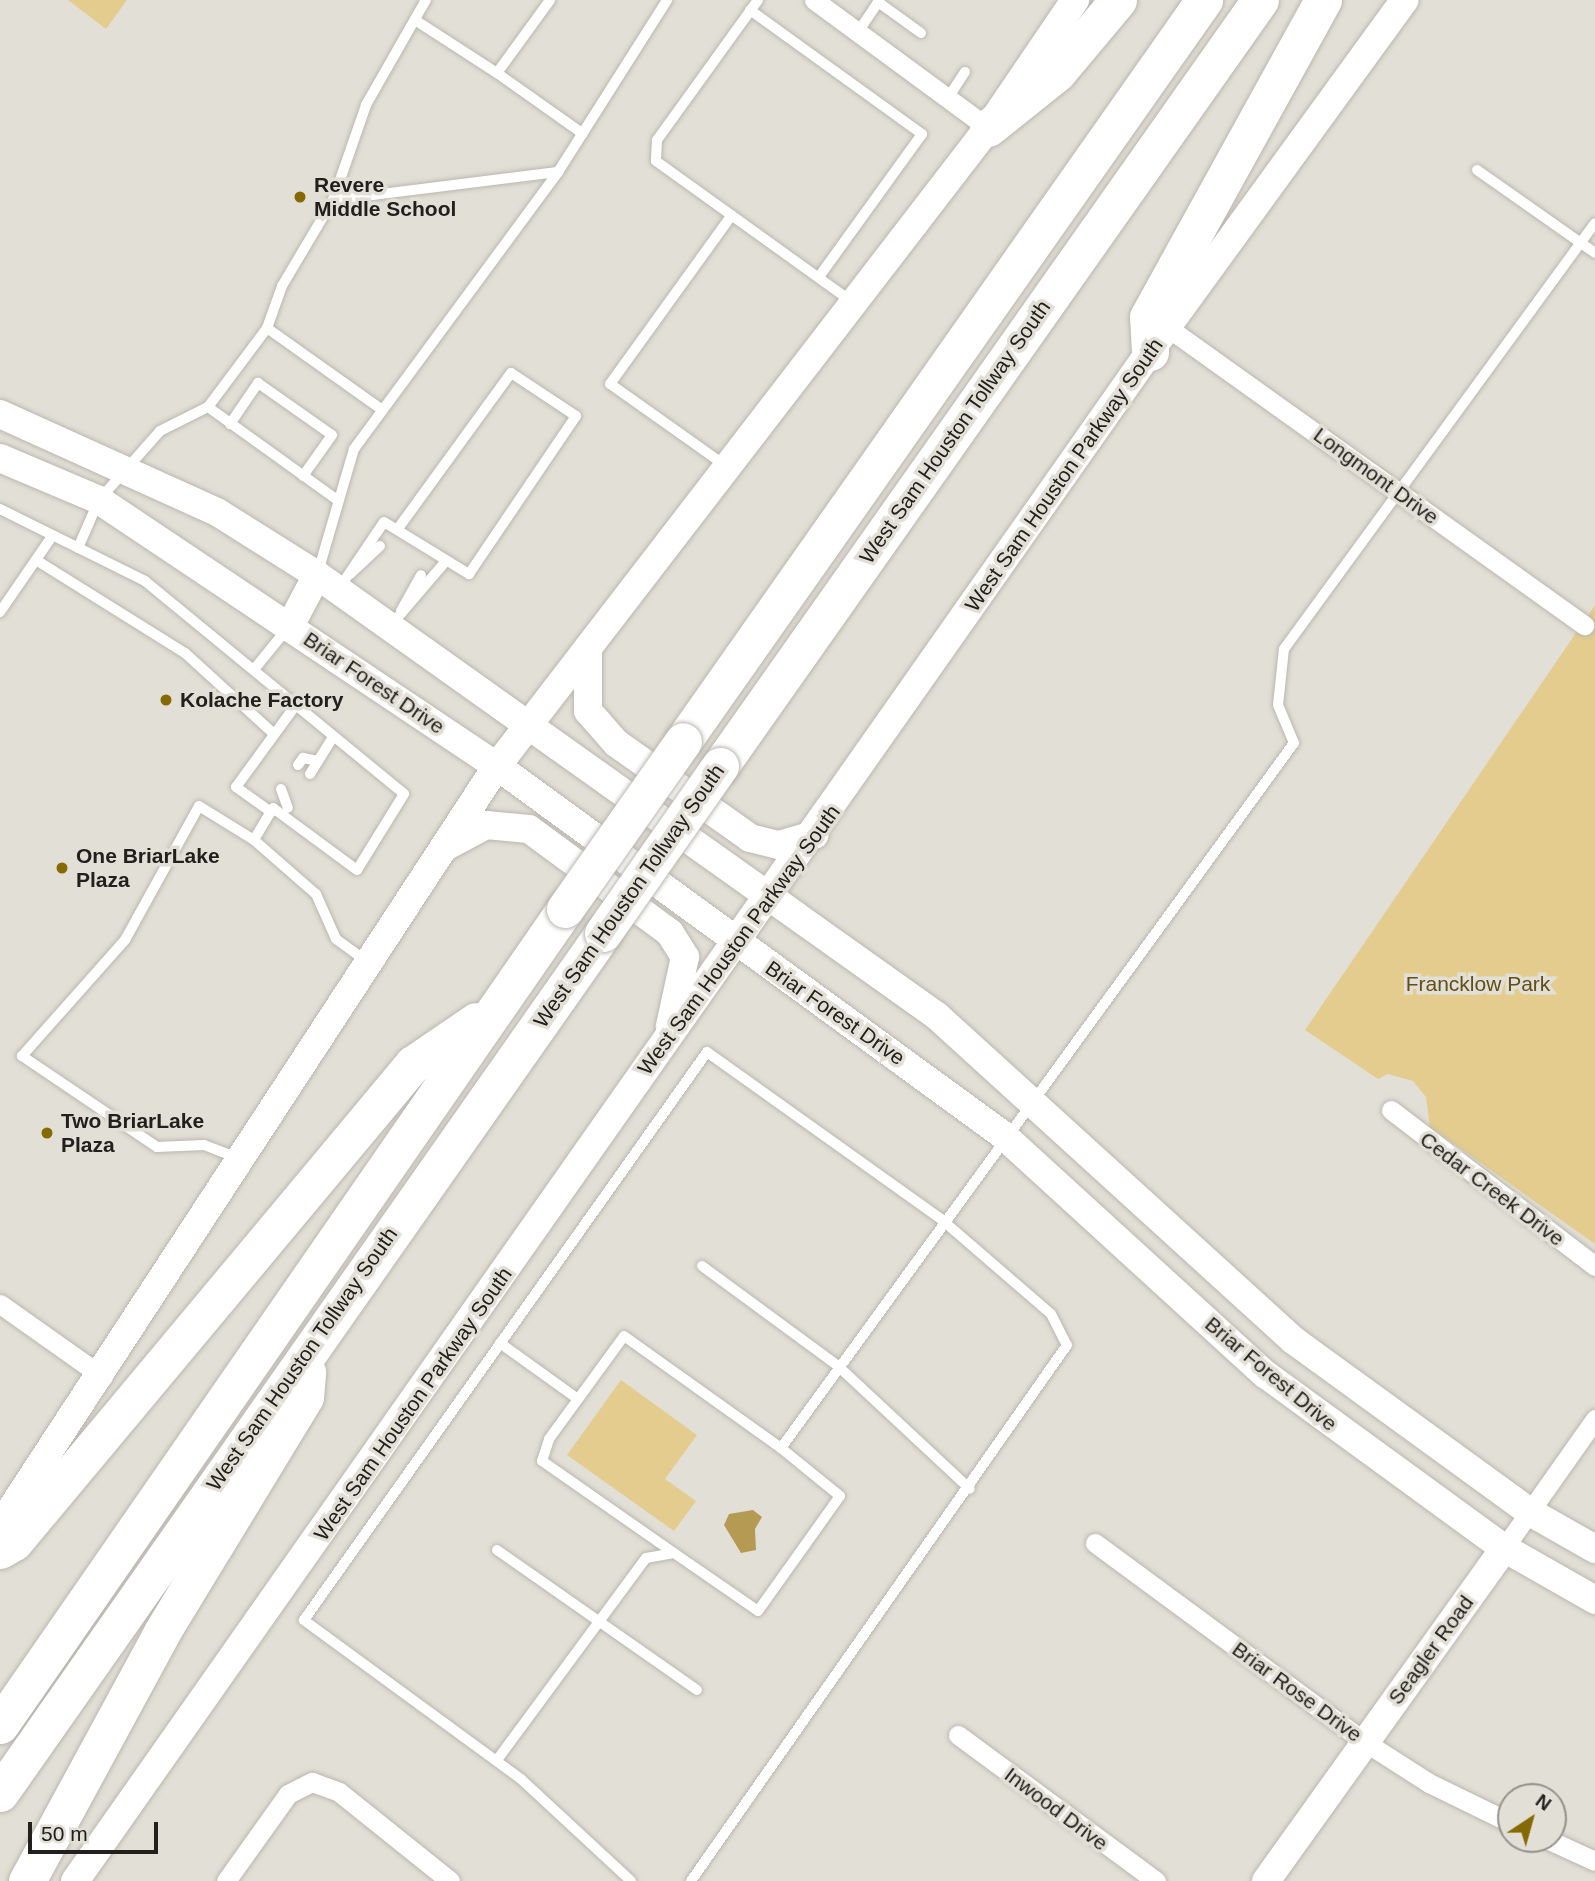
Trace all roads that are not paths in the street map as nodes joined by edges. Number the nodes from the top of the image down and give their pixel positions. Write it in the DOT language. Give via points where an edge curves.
graph roads {
  1 [pos="426,0"];
  2 [pos="550,0"];
  3 [pos="667,0"];
  4 [pos="758,0"];
  5 [pos="814,0"];
  6 [pos="1075,0"];
  7 [pos="1118,0"];
  8 [pos="1204,0"];
  9 [pos="1259,0"];
  10 [pos="1323,0"];
  11 [pos="1405,0"];
  12 [pos="750,10"];
  13 [pos="415,20"];
  14 [pos="858,32"];
  15 [pos="921,33"];
  16 [pos="965,72"];
  17 [pos="498,73"];
  18 [pos="948,98"];
  19 [pos="988,128"];
  20 [pos="583,134"];
  21 [pos="1477,170"];
  22 [pos="558,172"];
  23 [pos="333,200"];
  24 [pos="732,215"];
  25 [pos="1595,223"];
  26 [pos="1581,242"];
  27 [pos="1595,253"];
  28 [pos="818,277"];
  29 [pos="854,303"];
  30 [pos="267,328"];
  31 [pos="1158,340"];
  32 [pos="208,407"];
  33 [pos="381,408"];
  34 [pos="0,414"];
  35 [pos="230,424"];
  36 [pos="0,458"];
  37 [pos="128,468"];
  38 [pos="728,468"];
  39 [pos="303,476"];
  40 [pos="1399,492"];
  41 [pos="336,499"];
  42 [pos="99,500"];
  43 [pos="0,509"];
  44 [pos="399,527"];
  45 [pos="53,535"];
  46 [pos="380,545"];
  47 [pos="78,548"];
  48 [pos="36,560"];
  49 [pos="446,561"];
  50 [pos="421,575"];
  51 [pos="335,580"];
  52 [pos="0,612"];
  53 [pos="395,620"];
  54 [pos="1584,625"];
  55 [pos="290,626"];
  56 [pos="588,650"];
  57 [pos="256,667"];
  58 [pos="295,706"];
  59 [pos="526,725"];
  60 [pos="274,734"];
  61 [pos="333,737"];
  62 [pos="318,761"];
  63 [pos="298,765"];
  64 [pos="497,766"];
  65 [pos="310,774"];
  66 [pos="281,789"];
  67 [pos="295,798"];
  68 [pos="286,812"];
  69 [pos="271,813"];
  70 [pos="816,835"];
  71 [pos="254,840"];
  72 [pos="441,850"];
  73 [pos="770,898"];
  74 [pos="736,944"];
  75 [pos="368,963"];
  76 [pos="495,1009"];
  77 [pos="667,1039"];
  78 [pos="1031,1101"];
  79 [pos="1391,1110"];
  80 [pos="1003,1135"];
  81 [pos="242,1160"];
  82 [pos="941,1219"];
  83 [pos="702,1266"];
  84 [pos="1595,1266"];
  85 [pos="0,1304"];
  86 [pos="1293,1340"];
  87 [pos="500,1343"];
  88 [pos="310,1348"];
  89 [pos="838,1366"];
  90 [pos="1265,1374"];
  91 [pos="103,1377"];
  92 [pos="578,1399"];
  93 [pos="1595,1419"];
  94 [pos="780,1448"];
  95 [pos="970,1489"];
  96 [pos="1530,1512"];
  97 [pos="0,1526"];
  98 [pos="1095,1543"];
  99 [pos="1504,1548"];
  100 [pos="1595,1549"];
  101 [pos="0,1550"];
  102 [pos="497,1550"];
  103 [pos="674,1553"];
  104 [pos="1595,1600"];
  105 [pos="600,1620"];
  106 [pos="697,1690"];
  107 [pos="0,1725"];
  108 [pos="958,1735"];
  109 [pos="1365,1742"];
  110 [pos="497,1760"];
  111 [pos="0,1793"];
  112 [pos="1497,1816"];
  113 [pos="1567,1848"];
  114 [pos="1595,1861"];
  115 [pos="27,1881"];
  116 [pos="75,1881"];
  117 [pos="226,1881"];
  118 [pos="450,1881"];
  119 [pos="631,1881"];
  120 [pos="691,1881"];
  121 [pos="1156,1881"];
  122 [pos="1266,1881"];
  1 -- 13 [label="lane"];
  2 -- 17 [label="lane"];
  3 -- 20 [label="lane"];
  4 -- 12 [label="lane"];
  5 -- 14 [label="street"];
  6 -- 19 [label="main road"];
  7 -- 19 [label="highway" via="1056,72"];
  8 -- 76 [label="highway, West Sam Houston Tollway South, bridge"];
  9 -- 88 [label="highway, West Sam Houston Tollway South, bridge"];
  10 -- 31 [label="highway" via="1148,317"];
  11 -- 31 [label="main road, West Sam Houston Parkway South"];
  12 -- 24 [label="lane" via="657,140 656,162"];
  12 -- 28 [label="lane" via="922,134"];
  13 -- 17 [label="lane"];
  13 -- 23 [label="lane" via="366,105"];
  14 -- 15 [label="lane" via="877,2"];
  14 -- 18 [label="street"];
  16 -- 18 [label="lane"];
  17 -- 20 [label="lane"];
  18 -- 19 [label="street"];
  19 -- 29 [label="main road"];
  20 -- 22 [label="lane"];
  21 -- 26 [label="lane"];
  22 -- 23 [label="lane"];
  22 -- 33 [label="lane"];
  23 -- 30 [label="lane" via="282,286"];
  24 -- 28 [label="lane"];
  24 -- 38 [label="lane" via="610,384"];
  25 -- 26 [label="lane"];
  26 -- 27 [label="lane"];
  26 -- 40 [label="lane"];
  28 -- 29 [label="lane"];
  29 -- 38 [label="main road"];
  30 -- 32 [label="lane"];
  30 -- 33 [label="lane"];
  31 -- 40 [label="street, Longmont Drive"];
  31 -- 70 [label="main road, West Sam Houston Parkway South"];
  32 -- 35 [label="lane"];
  32 -- 37 [label="lane" via="160,431"];
  33 -- 41 [label="lane" via="354,449"];
  34 -- 37 [label="main road, Briar Forest Drive"];
  35 -- 39 [label="lane"];
  35 -- 39 [label="lane" via="258,383 332,435"];
  36 -- 42 [label="main road, Briar Forest Drive"];
  37 -- 42 [label="lane"];
  37 -- 51 [label="main road, Briar Forest Drive" via="217,512"];
  38 -- 56 [label="main road"];
  39 -- 41 [label="lane"];
  40 -- 54 [label="street, Longmont Drive"];
  40 -- 78 [label="lane" via="1284,649 1278,705 1294,743"];
  41 -- 51 [label="lane" via="331,543"];
  42 -- 47 [label="lane"];
  42 -- 55 [label="main road, Briar Forest Drive"];
  43 -- 45 [label="lane"];
  44 -- 49 [label="lane"];
  44 -- 49 [label="lane" via="509,375 544,395 576,421 467,575"];
  44 -- 51 [label="lane" via="382,523"];
  45 -- 47 [label="lane"];
  45 -- 48 [label="lane"];
  46 -- 51 [label="lane"];
  47 -- 57 [label="lane" via="145,581"];
  48 -- 52 [label="lane"];
  48 -- 60 [label="lane" via="185,653"];
  49 -- 53 [label="lane"];
  50 -- 53 [label="lane"];
  51 -- 53 [label="main road, Briar Forest Drive"];
  51 -- 55 [label="main road"];
  53 -- 59 [label="main road, Briar Forest Drive"];
  55 -- 57 [label="lane"];
  55 -- 64 [label="main road, Briar Forest Drive"];
  56 -- 59 [label="main road"];
  56 -- 70 [label="main road" via="588,711 616,743 750,838 779,845"];
  57 -- 58 [label="lane"];
  58 -- 60 [label="lane"];
  58 -- 61 [label="lane"];
  59 -- 64 [label="main road"];
  59 -- 73 [label="main road, Briar Forest Drive"];
  60 -- 69 [label="lane" via="236,788"];
  61 -- 62 [label="lane"];
  61 -- 68 [label="lane" via="404,794 367,856 357,870"];
  62 -- 63 [label="lane" via="303,758"];
  62 -- 65 [label="lane"];
  64 -- 72 [label="main road"];
  64 -- 74 [label="main road, Briar Forest Drive"];
  66 -- 68 [label="lane"];
  67 -- 68 [label="lane"];
  68 -- 69 [label="lane" via="274,808"];
  69 -- 71 [label="lane"];
  70 -- 73 [label="main road, West Sam Houston Parkway South"];
  71 -- 75 [label="lane" via="316,894 336,939"];
  71 -- 81 [label="lane" via="199,806 125,940 22,1056 157,1147 204,1145"];
  72 -- 75 [label="main road"];
  72 -- 77 [label="main road" via="486,825 529,829 670,933 685,957"];
  73 -- 74 [label="main road, West Sam Houston Parkway South"];
  73 -- 78 [label="main road, Briar Forest Drive" via="937,1016"];
  74 -- 77 [label="main road, West Sam Houston Parkway South"];
  74 -- 80 [label="main road, Briar Forest Drive"];
  75 -- 81 [label="main road"];
  76 -- 101 [label="highway" via="413,1064 15,1542"];
  76 -- 107 [label="highway, West Sam Houston Tollway South"];
  77 -- 116 [label="main road, West Sam Houston Parkway South"];
  78 -- 80 [label="lane"];
  78 -- 86 [label="main road, Briar Forest Drive"];
  79 -- 84 [label="street, Cedar Creek Drive"];
  80 -- 82 [label="lane"];
  80 -- 90 [label="main road, Briar Forest Drive"];
  81 -- 91 [label="main road"];
  82 -- 87 [label="lane" via="707,1052"];
  82 -- 89 [label="lane"];
  82 -- 95 [label="lane" via="1052,1314 1067,1345"];
  83 -- 89 [label="lane"];
  85 -- 91 [label="street"];
  86 -- 90 [label="main road"];
  86 -- 96 [label="main road, Briar Forest Drive"];
  87 -- 92 [label="lane"];
  87 -- 110 [label="lane" via="304,1620"];
  88 -- 111 [label="highway, West Sam Houston Tollway South"];
  88 -- 115 [label="highway" via="304,1397 162,1632"];
  89 -- 94 [label="lane"];
  89 -- 95 [label="lane"];
  90 -- 99 [label="main road, Briar Forest Drive"];
  91 -- 97 [label="main road"];
  92 -- 94 [label="lane" via="624,1336"];
  92 -- 103 [label="lane" via="549,1439 542,1461"];
  93 -- 96 [label="street, Seagler Road"];
  94 -- 103 [label="lane" via="840,1496 758,1611"];
  95 -- 120 [label="lane"];
  96 -- 99 [label="street, Seagler Road"];
  96 -- 100 [label="main road, Briar Forest Drive"];
  98 -- 109 [label="street, Briar Rose Drive"];
  99 -- 104 [label="main road, Briar Forest Drive"];
  99 -- 109 [label="main road, Seagler Road"];
  102 -- 105 [label="lane"];
  103 -- 105 [label="lane" via="646,1558"];
  105 -- 106 [label="lane"];
  105 -- 110 [label="lane"];
  108 -- 121 [label="street, Inwood Drive"];
  109 -- 112 [label="street, Briar Rose Drive" via="1429,1783"];
  109 -- 122 [label="main road, Seagler Road"];
  110 -- 119 [label="lane"];
  113 -- 114 [label="street"];
  117 -- 118 [label="street" via="288,1794 312,1782 339,1792"];
}
